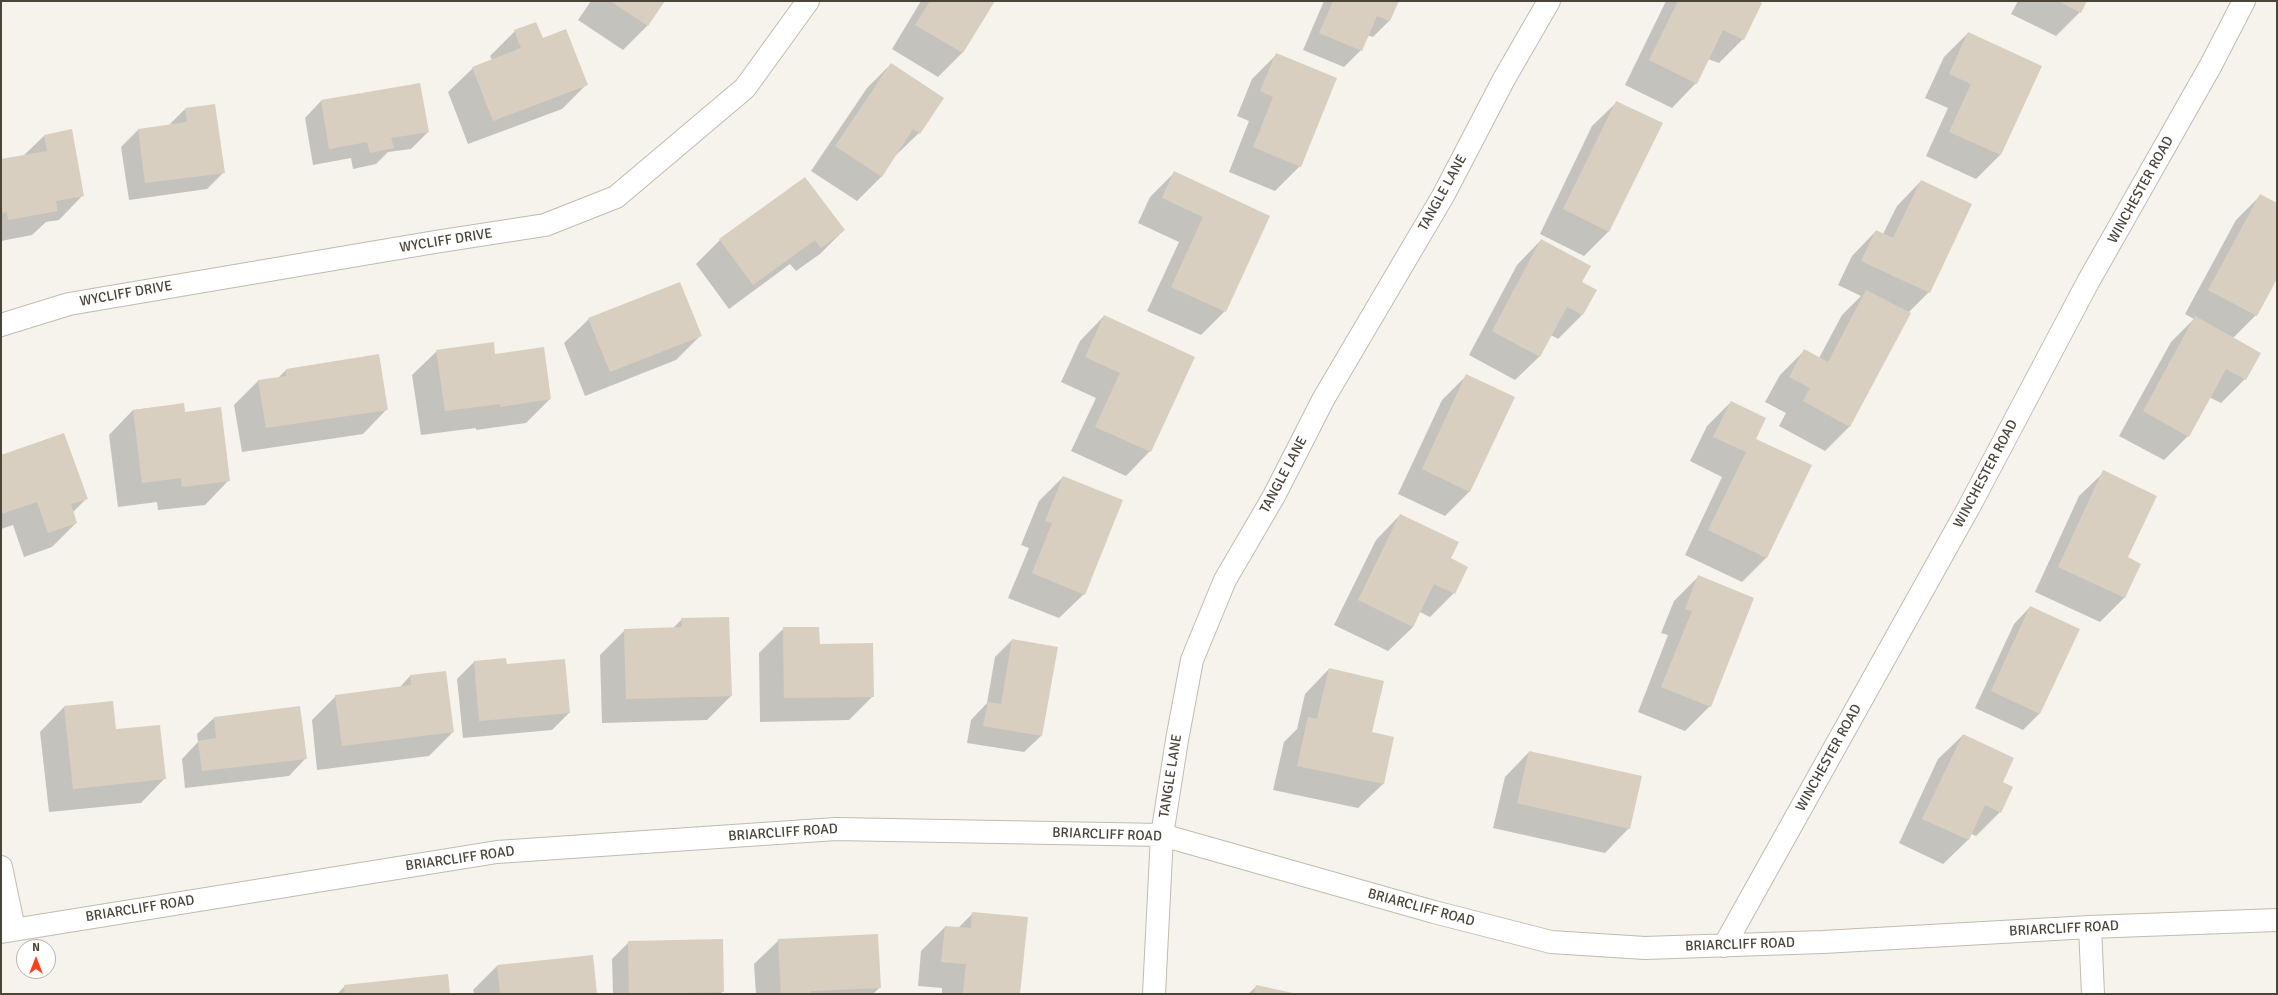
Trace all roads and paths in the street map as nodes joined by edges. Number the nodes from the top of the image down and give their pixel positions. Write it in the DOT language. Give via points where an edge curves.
graph roads {
  1 [pos="808,1"];
  2 [pos="1549,1"];
  3 [pos="2244,1"];
  4 [pos="1,325"];
  5 [pos="1162,835"];
  6 [pos="1,867"];
  7 [pos="2277,920"];
  8 [pos="2090,927"];
  9 [pos="7,931"];
  10 [pos="1724,946"];
  11 [pos="1154,994"];
  12 [pos="2093,994"];
  1 -- 4 [label="street, WYCLIFF DRIVE" via="745,88 616,197 545,226 69,304"];
  2 -- 5 [label="street, TANGLE LANE" via="1504,79 1443,196 1324,398 1274,496 1226,580 1192,660 1176,740"];
  3 -- 10 [label="street, WINCHESTER ROAD" via="2211,65 2088,282 1969,507"];
  5 -- 9 [label="street, BRIARCLIFF ROAD" via="836,829 497,852"];
  5 -- 10 [label="street, BRIARCLIFF ROAD" via="1434,912 1551,942 1645,948"];
  5 -- 11 [label="street, TANGLE LANE"];
  6 -- 9 [label="street"];
  7 -- 8 [label="street, BRIARCLIFF ROAD"];
  8 -- 10 [label="street, BRIARCLIFF ROAD"];
  8 -- 12 [label="street"];
}
